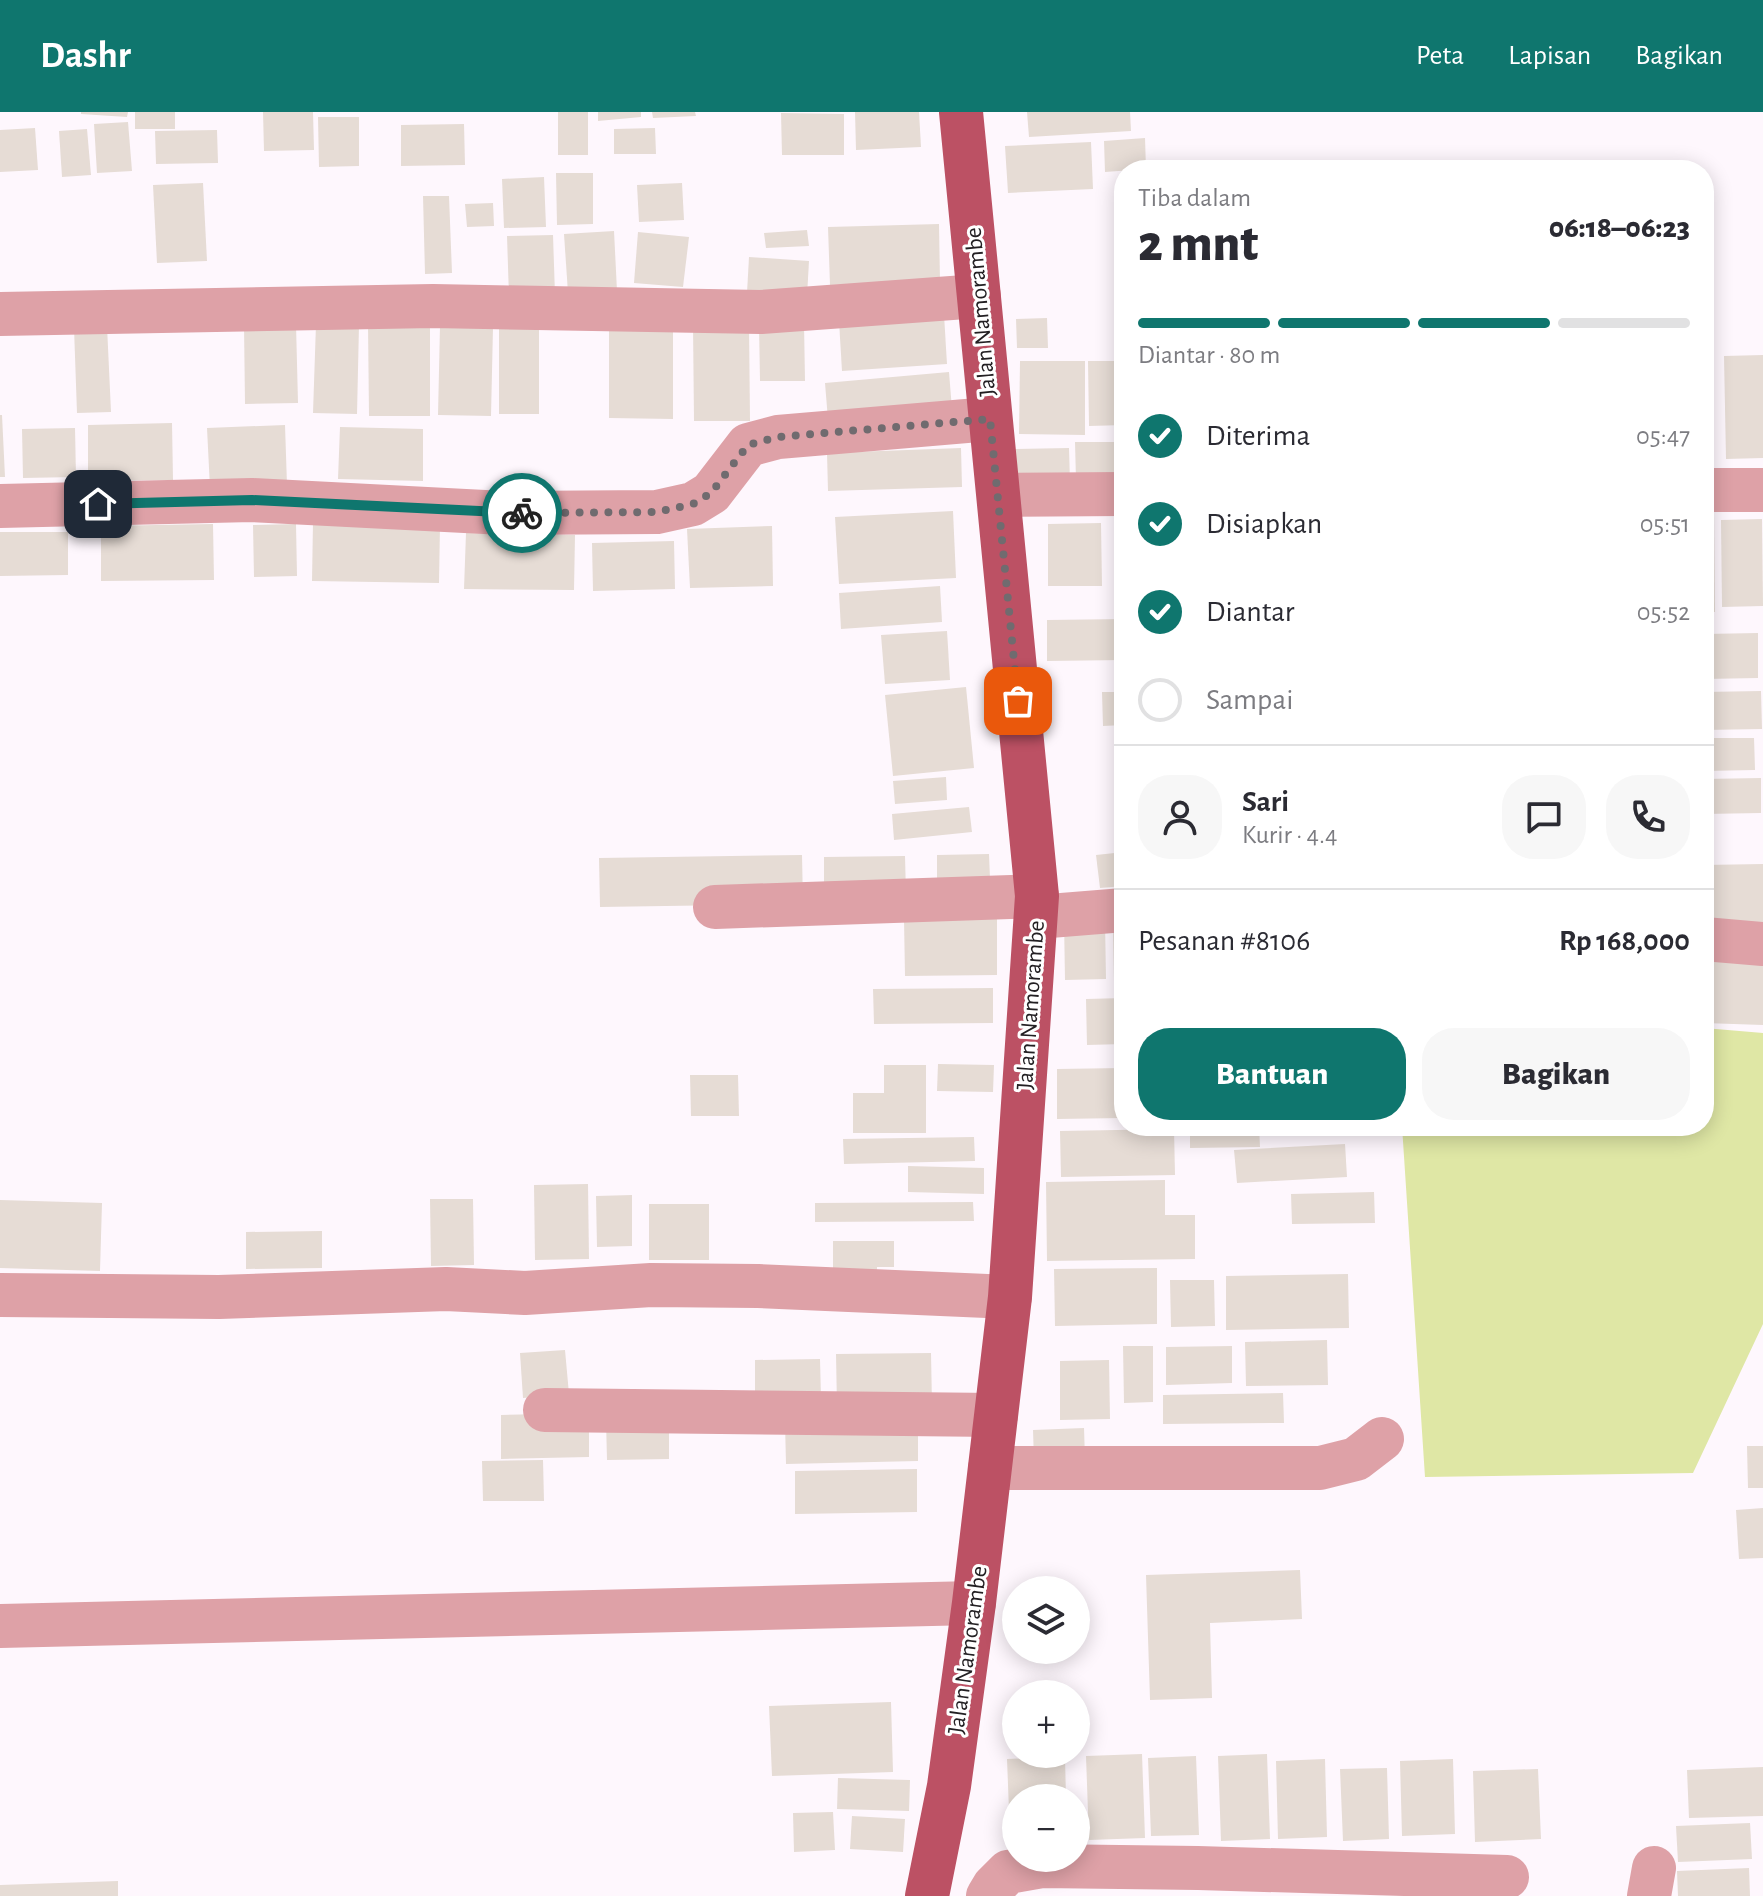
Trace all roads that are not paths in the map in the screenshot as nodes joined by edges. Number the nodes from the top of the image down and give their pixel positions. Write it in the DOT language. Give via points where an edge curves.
graph roads {
  1 [pos="961,112"];
  2 [pos="979,296"];
  3 [pos="0,314"];
  4 [pos="990,419"];
  5 [pos="1714,490"];
  6 [pos="1763,490"];
  7 [pos="1114,494"];
  8 [pos="999,495"];
  9 [pos="0,506"];
  10 [pos="1037,906"];
  11 [pos="715,907"];
  12 [pos="1114,910"];
  13 [pos="1714,940"];
  14 [pos="1763,944"];
  15 [pos="0,1295"];
  16 [pos="1010,1297"];
  17 [pos="545,1410"];
  18 [pos="996,1415"];
  19 [pos="1382,1439"];
  20 [pos="990,1468"];
  21 [pos="974,1603"];
  22 [pos="0,1626"];
  23 [pos="1507,1877"];
  24 [pos="927,1896"];
  25 [pos="988,1896"];
  1 -- 2 [label="main road, Jalan Namorambe"];
  2 -- 3 [label="street" via="761,312 433,306"];
  2 -- 4 [label="main road, Jalan Namorambe"];
  4 -- 8 [label="main road, Jalan Namorambe"];
  4 -- 9 [label="street" via="756,442 748,445 711,493 693,504 657,512 504,513 252,500"];
  5 -- 6 [label="street"];
  7 -- 8 [label="street"];
  8 -- 10 [label="main road, Jalan Namorambe"];
  10 -- 11 [label="street"];
  10 -- 12 [label="street"];
  10 -- 16 [label="main road, Jalan Namorambe"];
  13 -- 14 [label="street"];
  15 -- 16 [label="street" via="219,1297 446,1289 525,1293 651,1285"];
  16 -- 18 [label="main road, Jalan Namorambe"];
  17 -- 18 [label="street"];
  18 -- 20 [label="main road, Jalan Namorambe"];
  19 -- 20 [label="street" via="1356,1459 1320,1468"];
  20 -- 21 [label="main road, Jalan Namorambe"];
  21 -- 22 [label="street"];
  21 -- 24 [label="main road, Jalan Namorambe" via="949,1786"];
  23 -- 25 [label="street" via="1042,1866 1008,1872"];
}
